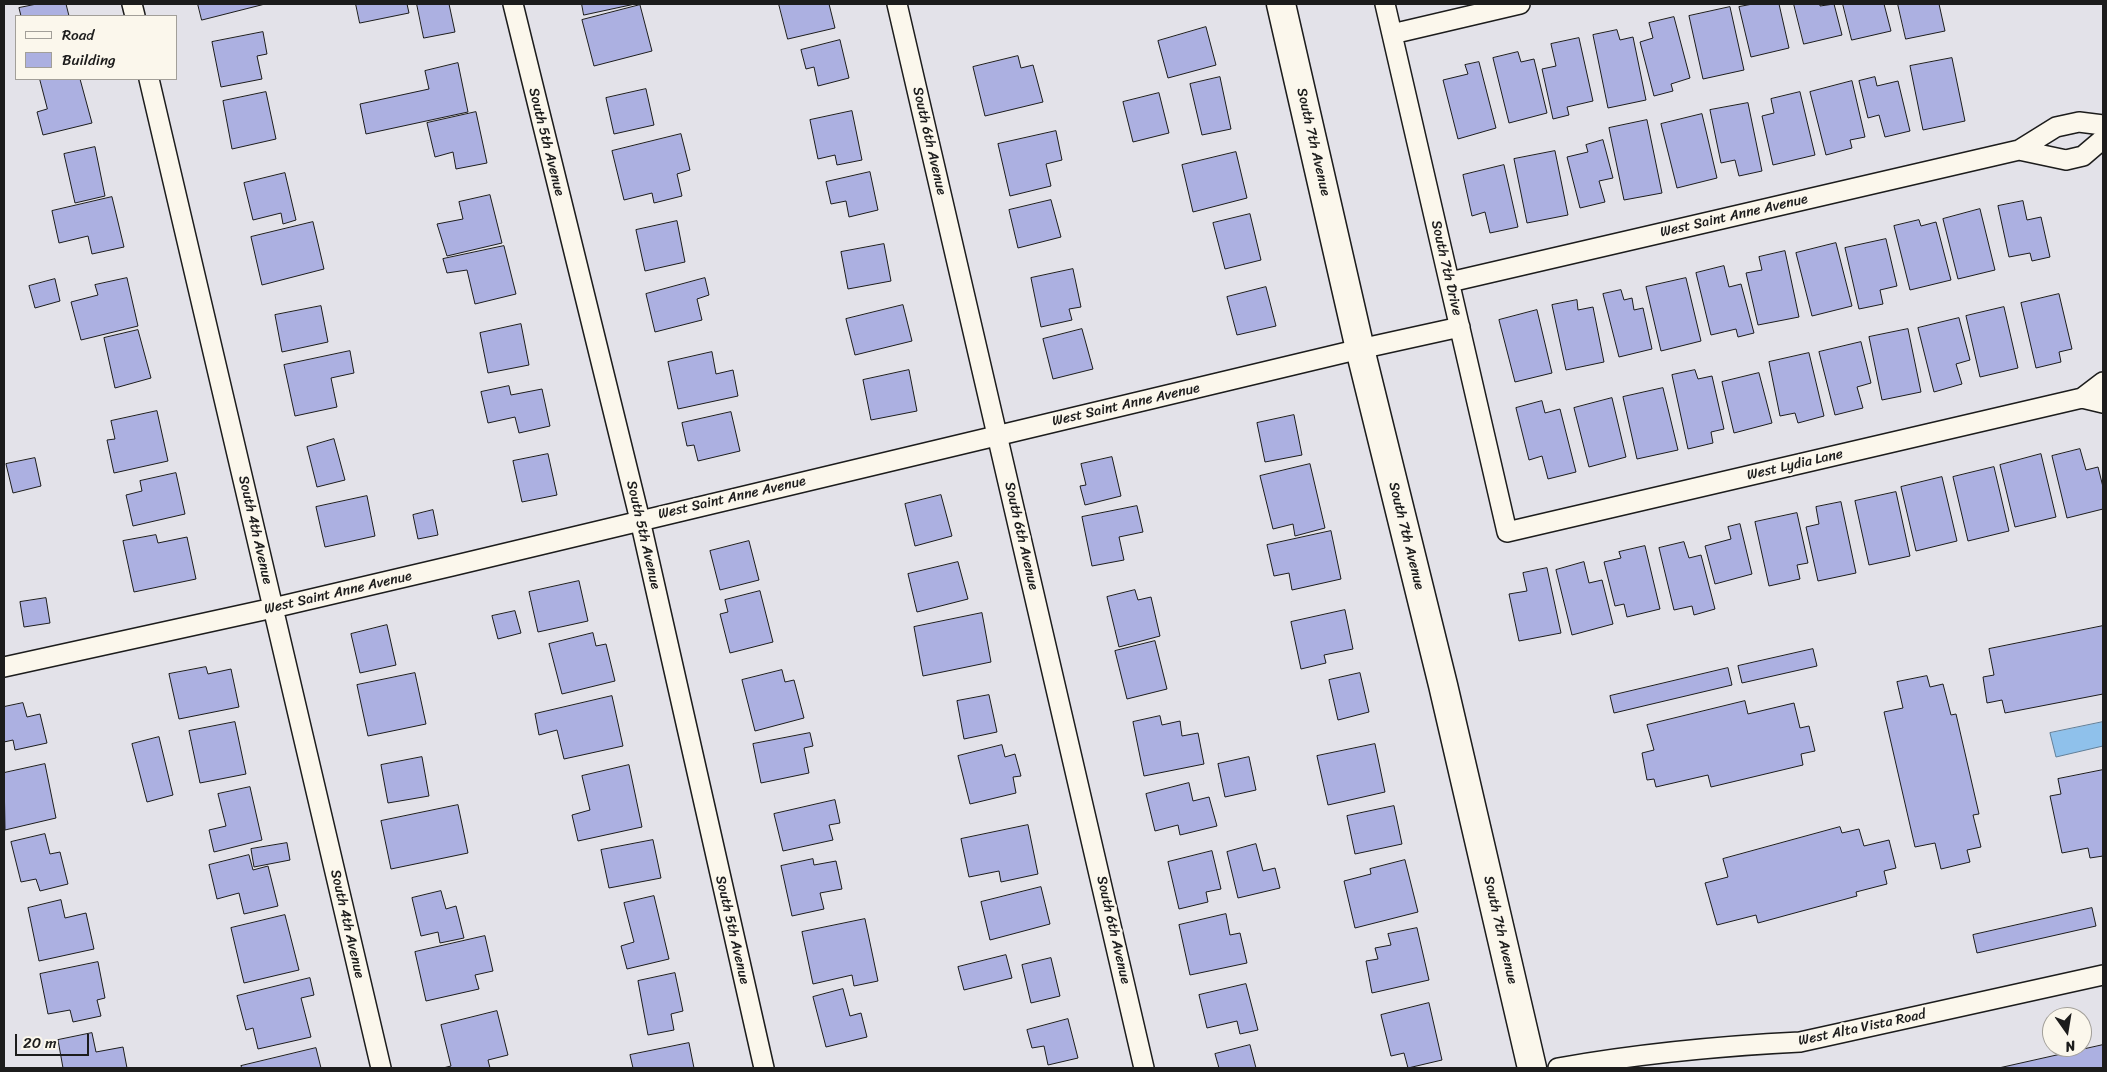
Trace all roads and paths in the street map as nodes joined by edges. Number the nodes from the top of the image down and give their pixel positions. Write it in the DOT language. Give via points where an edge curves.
graph roads {
  1 [pos="513,4"];
  2 [pos="897,4"];
  3 [pos="1281,4"];
  4 [pos="1385,4"];
  5 [pos="1520,4"];
  6 [pos="1392,34"];
  7 [pos="149,80"];
  8 [pos="2103,125"];
  9 [pos="2103,139"];
  10 [pos="2019,150"];
  11 [pos="1450,282"];
  12 [pos="1460,327"];
  13 [pos="1360,349"];
  14 [pos="2103,382"];
  15 [pos="2082,398"];
  16 [pos="2103,403"];
  17 [pos="998,435"];
  18 [pos="640,520"];
  19 [pos="1508,532"];
  20 [pos="273,608"];
  21 [pos="4,667"];
  22 [pos="2103,975"];
  23 [pos="381,1068"];
  24 [pos="764,1068"];
  25 [pos="1144,1068"];
  26 [pos="1532,1068"];
  27 [pos="1558,1068"];
  1 -- 18 [label="street, South 5th Avenue"];
  2 -- 17 [label="street, South 6th Avenue"];
  3 -- 13 [label="main road, South 7th Avenue"];
  4 -- 6 [label="street, South 7th Drive"];
  5 -- 6 [label="street"];
  6 -- 11 [label="street, South 7th Drive"];
  7 -- 20 [label="street, South 4th Avenue"];
  8 -- 10 [label="street, West Saint Anne Avenue" via="2079,122 2056,127"];
  9 -- 10 [label="street, West Saint Anne Avenue" via="2083,156 2066,160"];
  10 -- 11 [label="street, West Saint Anne Avenue"];
  11 -- 12 [label="street, South 7th Drive"];
  12 -- 13 [label="street, West Saint Anne Avenue"];
  12 -- 19 [label="street, South 7th Drive"];
  13 -- 17 [label="street, West Saint Anne Avenue"];
  13 -- 26 [label="main road, South 7th Avenue" via="1443,685"];
  14 -- 15 [label="street, West Lydia Lane"];
  15 -- 16 [label="street, West Lydia Lane"];
  15 -- 19 [label="street, West Lydia Lane"];
  17 -- 18 [label="street, West Saint Anne Avenue"];
  17 -- 25 [label="street, South 6th Avenue"];
  18 -- 20 [label="street, West Saint Anne Avenue"];
  18 -- 24 [label="street, South 5th Avenue"];
  20 -- 21 [label="street, West Saint Anne Avenue"];
  20 -- 23 [label="street, South 4th Avenue"];
  22 -- 27 [label="street, West Alta Vista Road" via="1800,1042 1601,1060"];
}
